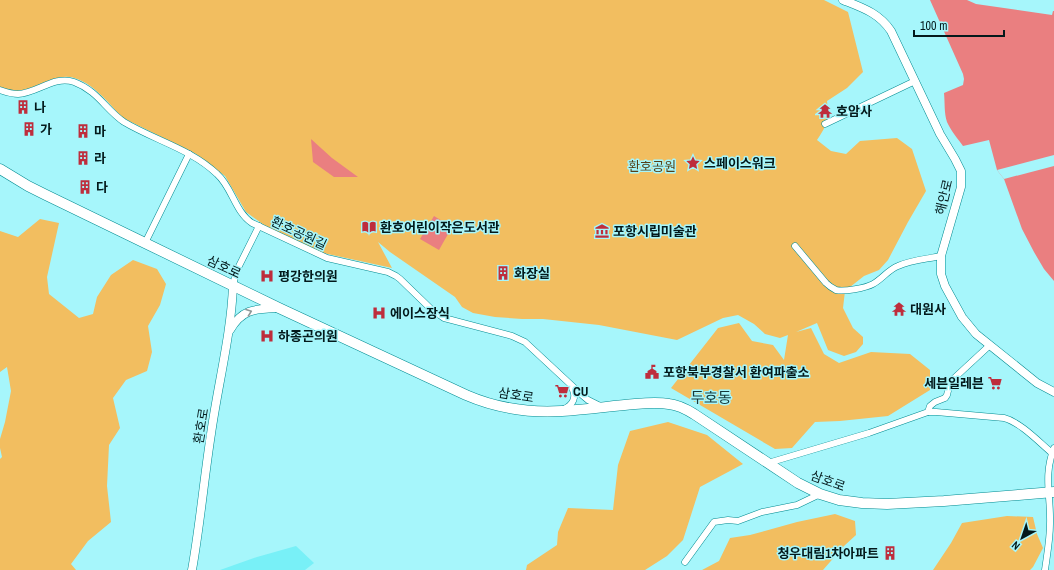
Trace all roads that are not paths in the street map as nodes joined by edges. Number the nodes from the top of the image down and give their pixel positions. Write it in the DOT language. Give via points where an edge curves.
graph roads {
  1 [pos="843,0"];
  2 [pos="915,81"];
  3 [pos="0,90"];
  4 [pos="825,124"];
  5 [pos="188,154"];
  6 [pos="0,169"];
  7 [pos="259,226"];
  8 [pos="144,243"];
  9 [pos="795,246"];
  10 [pos="941,256"];
  11 [pos="233,286"];
  12 [pos="279,308"];
  13 [pos="228,332"];
  14 [pos="990,346"];
  15 [pos="572,386"];
  16 [pos="1054,392"];
  17 [pos="602,407"];
  18 [pos="560,411"];
  19 [pos="928,412"];
  20 [pos="1053,450"];
  21 [pos="768,463"];
  22 [pos="1051,492"];
  23 [pos="820,494"];
  24 [pos="685,562"];
  25 [pos="192,570"];
  26 [pos="1045,570"];
  1 -- 2 [label="street, 해안로" via="875,14 884,22"];
  2 -- 4 [label="street"];
  2 -- 10 [label="street, 해안로" via="940,134 961,170 959,193"];
  3 -- 5 [label="street, 환호공원길" via="22,94 60,80 74,82 93,92 124,122"];
  5 -- 7 [label="street, 환호공원길" via="218,174 245,218"];
  5 -- 8 [label="street"];
  6 -- 8 [label="main road, 삼호로" via="28,186"];
  7 -- 11 [label="street" via="236,272"];
  7 -- 15 [label="street, 환호공원길" via="327,258 396,276 444,318 512,336 525,342"];
  8 -- 11 [label="main road, 삼호로"];
  9 -- 10 [label="street" via="826,283 838,290 868,286 896,267"];
  10 -- 14 [label="street, 해안로" via="943,280 955,307 966,323"];
  11 -- 12 [label="main road, 삼호로"];
  11 -- 13 [label="street, 환호로"];
  13 -- 12 [label="street, one-way" via="237,319 248,312"];
  12 -- 18 [label="main road, 삼호로" via="474,398 509,408"];
  13 -- 25 [label="street, 환호로"];
  14 -- 16 [label="street, 해안로" via="1037,383"];
  14 -- 19 [label="street" via="950,382 945,398 930,406"];
  15 -- 17 [label="street, 환호공원길" via="588,400"];
  15 -- 18 [label="street" via="575,392 574,400"];
  17 -- 18 [label="main road, 삼호로"];
  17 -- 21 [label="main road, 삼호로" via="650,403 678,406"];
  19 -- 20 [label="street" via="1009,419"];
  19 -- 21 [label="street"];
  20 -- 22 [label="street" via="1048,469"];
  21 -- 23 [label="main road, 삼호로"];
  22 -- 23 [label="main road, 삼호로" via="887,504 847,501"];
  22 -- 26 [label="street"];
  23 -- 24 [label="street" via="797,505 762,512 738,521 714,522"];
}
